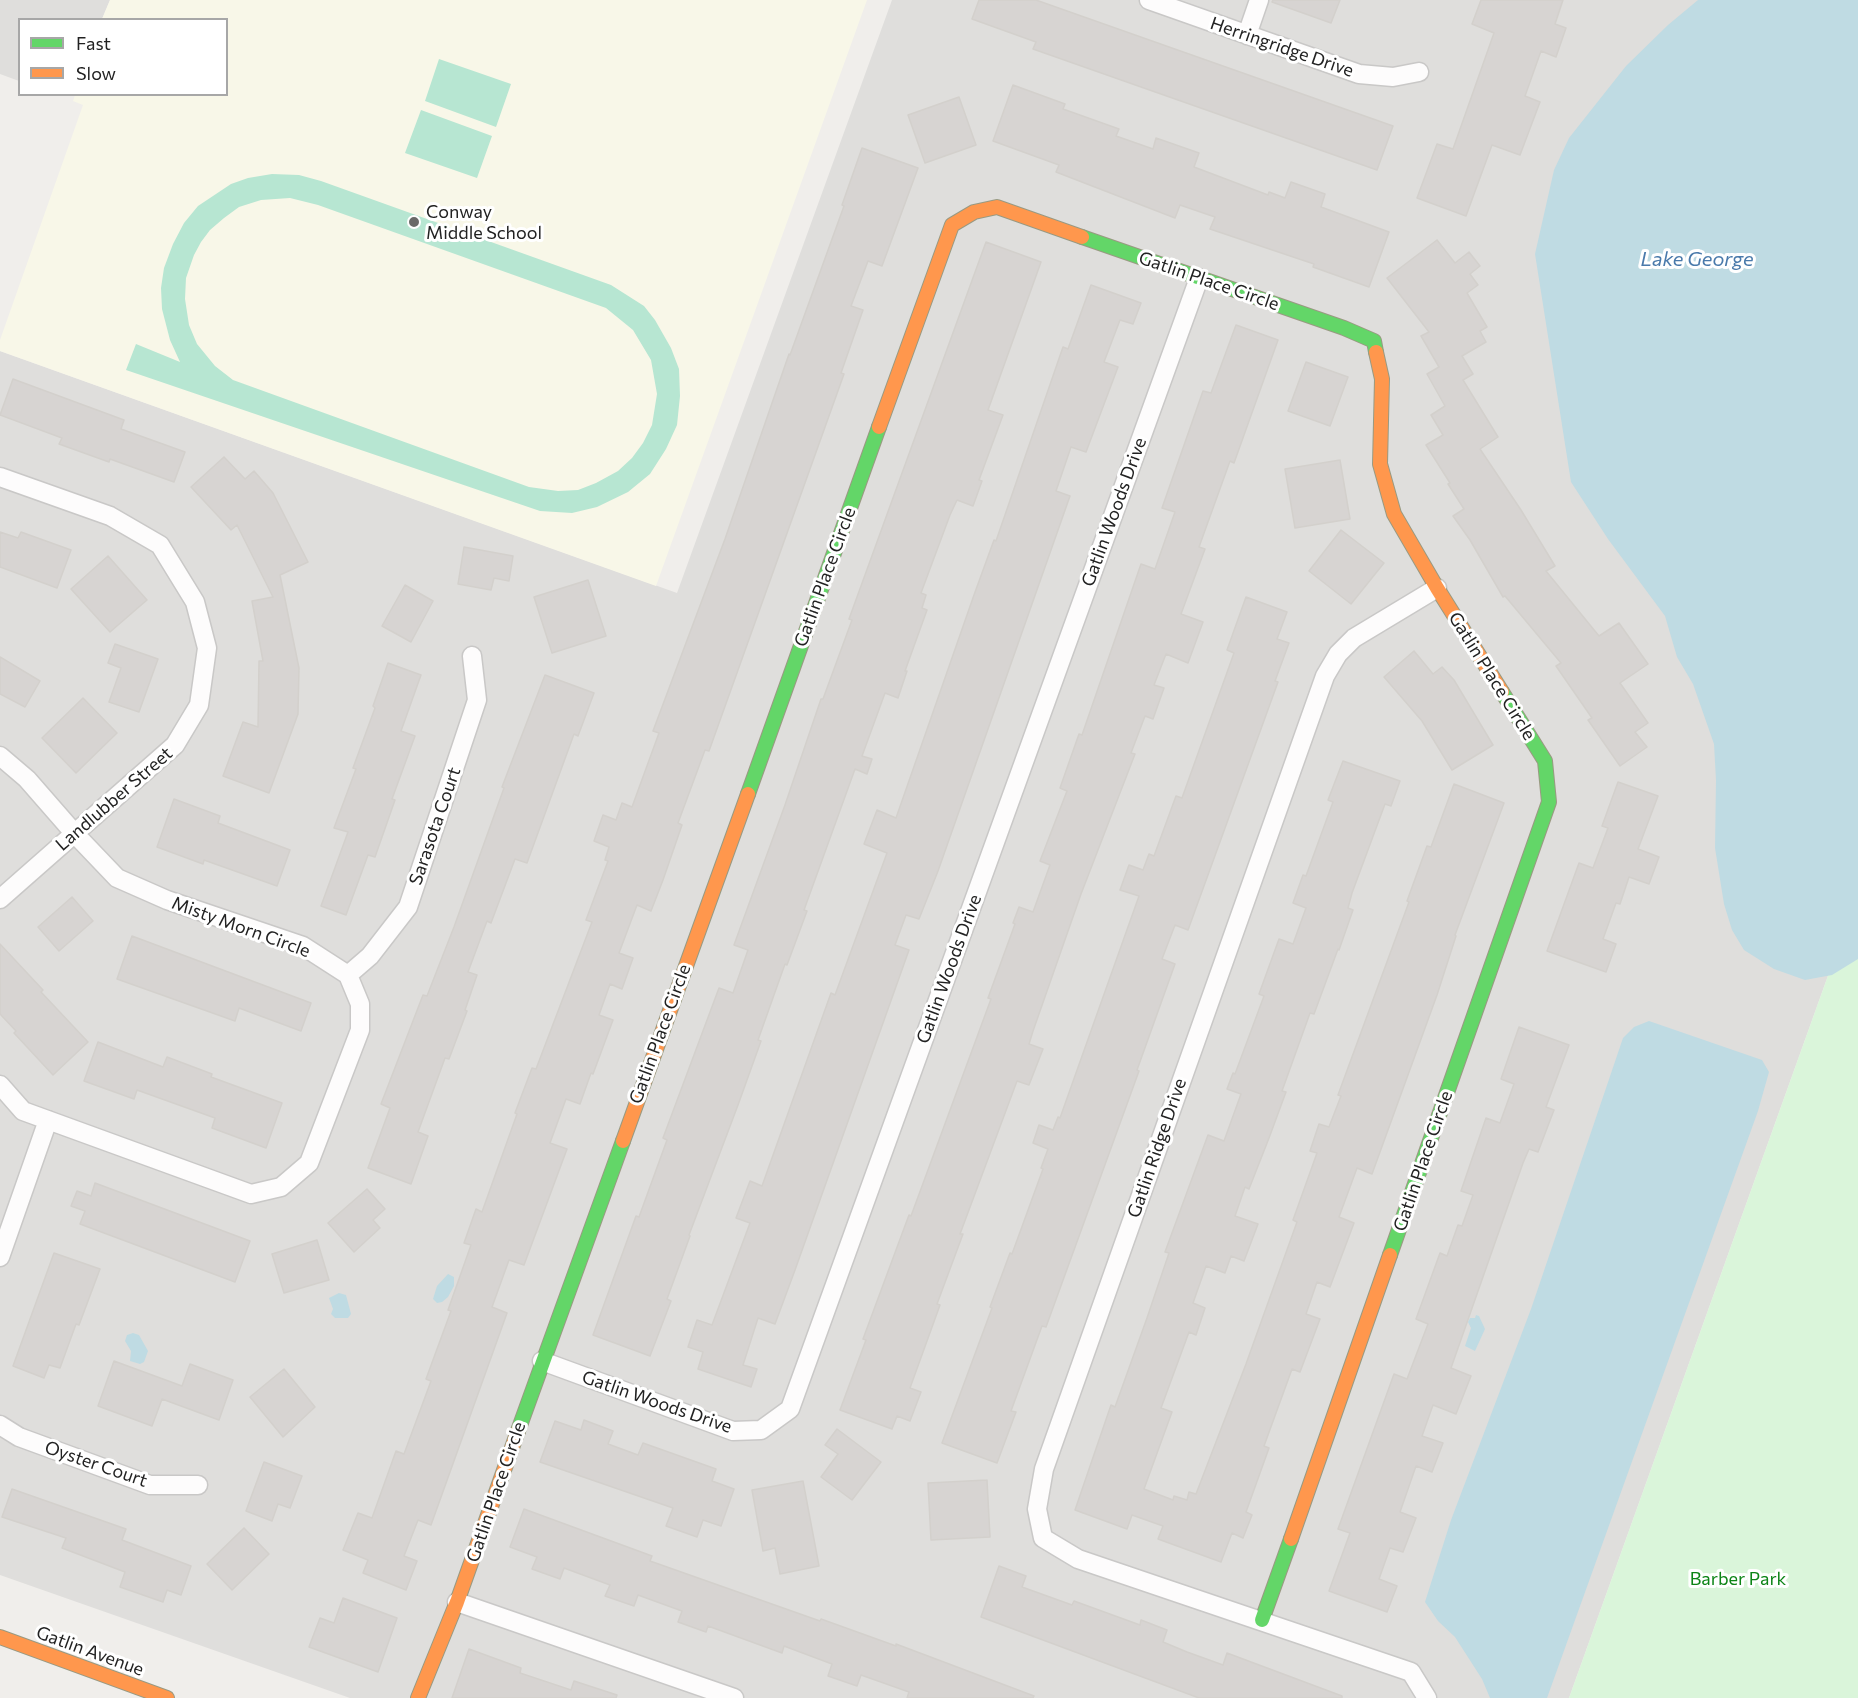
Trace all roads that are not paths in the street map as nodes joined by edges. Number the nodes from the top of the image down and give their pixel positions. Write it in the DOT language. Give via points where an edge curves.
graph roads {
  1 [pos="1149,0"];
  2 [pos="1259,0"];
  3 [pos="1247,35"];
  4 [pos="1419,72"];
  5 [pos="1199,278"];
  6 [pos="0,477"];
  7 [pos="1437,588"];
  8 [pos="472,656"];
  9 [pos="0,756"];
  10 [pos="75,834"];
  11 [pos="0,899"];
  12 [pos="348,975"];
  13 [pos="0,1085"];
  14 [pos="48,1120"];
  15 [pos="0,1257"];
  16 [pos="542,1361"];
  17 [pos="0,1425"];
  18 [pos="198,1485"];
  19 [pos="457,1602"];
  20 [pos="1262,1620"];
  21 [pos="0,1637"];
  22 [pos="167,1698"];
  23 [pos="418,1698"];
  24 [pos="734,1698"];
  25 [pos="1427,1698"];
  1 -- 3 [label="street, Herringridge Drive"];
  2 -- 3 [label="street"];
  3 -- 4 [label="street, Herringridge Drive" via="1359,74 1393,77"];
  5 -- 7 [label="street, Gatlin Place Circle" via="1374,341 1382,379 1380,464 1394,514"];
  5 -- 16 [label="street, Gatlin Woods Drive" via="790,1409 761,1430 733,1431"];
  5 -- 16 [label="street, Gatlin Place Circle" via="997,207 974,212 952,225"];
  6 -- 10 [label="street, Landlubber Street" via="110,516 160,545 195,602 207,648 199,705 176,745"];
  7 -- 20 [label="street, Gatlin Place Circle" via="1545,761 1549,802"];
  7 -- 20 [label="street, Gatlin Ridge Drive" via="1354,638 1338,654 1325,676 1044,1469 1037,1509 1043,1538 1078,1559"];
  8 -- 12 [label="street, Sarasota Court" via="477,700 408,907 370,956"];
  9 -- 10 [label="street, Misty Morn Circle" via="27,779"];
  10 -- 11 [label="street, Landlubber Street"];
  10 -- 12 [label="street, Misty Morn Circle" via="117,878 167,900 303,946"];
  12 -- 14 [label="street" via="360,1004 360,1030 309,1163 281,1187 250,1194"];
  13 -- 14 [label="street" via="23,1111"];
  14 -- 15 [label="street"];
  16 -- 19 [label="street, Gatlin Place Circle"];
  17 -- 18 [label="street, Oyster Court" via="19,1437 150,1485"];
  19 -- 23 [label="street, Gatlin Place Circle"];
  19 -- 24 [label="street"];
  20 -- 25 [label="street" via="1411,1672"];
  21 -- 22 [label="street, Gatlin Avenue"];
}
